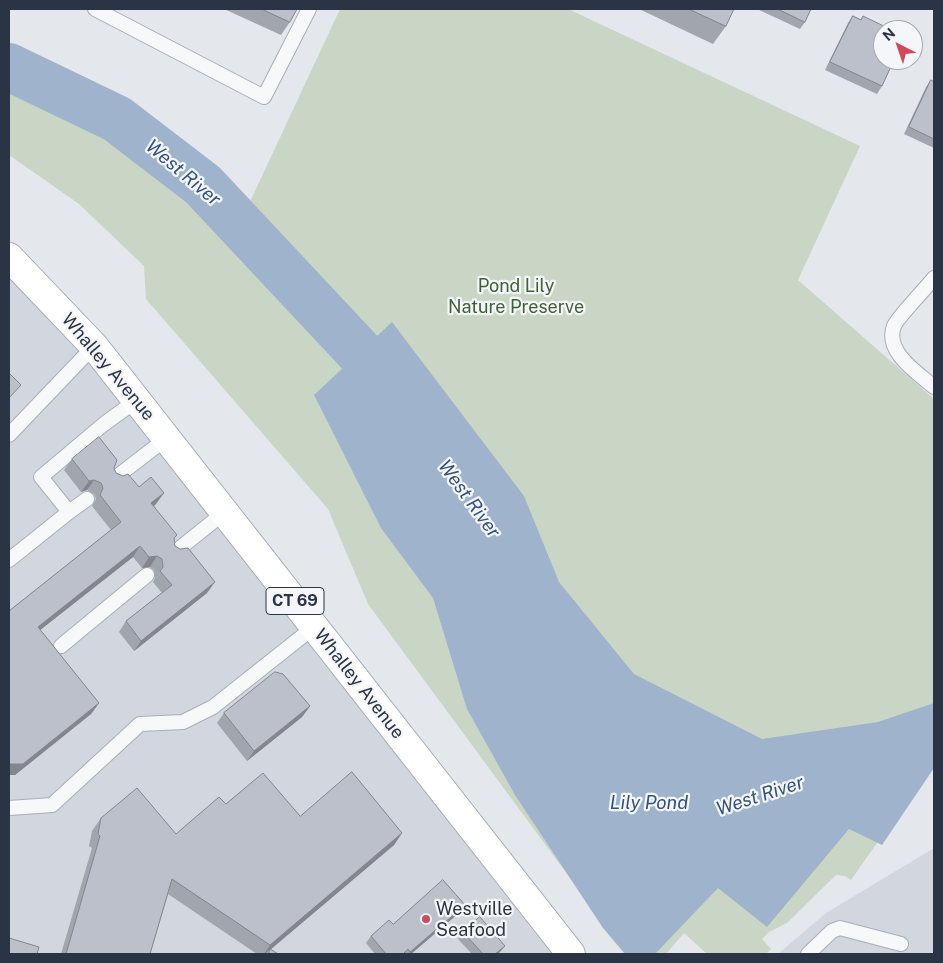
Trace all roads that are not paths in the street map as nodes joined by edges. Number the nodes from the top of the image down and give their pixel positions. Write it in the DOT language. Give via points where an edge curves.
graph roads {
  1 [pos="95,9"];
  2 [pos="309,9"];
  3 [pos="13,269"];
  4 [pos="934,278"];
  5 [pos="94,346"];
  6 [pos="934,387"];
  7 [pos="137,400"];
  8 [pos="9,435"];
  9 [pos="167,438"];
  10 [pos="115,478"];
  11 [pos="87,500"];
  12 [pos="69,512"];
  13 [pos="225,512"];
  14 [pos="174,552"];
  15 [pos="9,560"];
  16 [pos="147,575"];
  17 [pos="314,626"];
  18 [pos="61,646"];
  19 [pos="9,808"];
  20 [pos="902,944"];
  21 [pos="571,954"];
  22 [pos="808,954"];
  1 -- 2 [label="lane" via="264,97"];
  3 -- 5 [label="main road, Whalley Avenue / CT 69"];
  4 -- 6 [label="lane" via="894,326 894,346 906,363"];
  5 -- 7 [label="main road, Whalley Avenue / CT 69"];
  5 -- 8 [label="lane"];
  7 -- 9 [label="main road, Whalley Avenue / CT 69"];
  7 -- 12 [label="lane" via="41,477"];
  9 -- 10 [label="lane"];
  9 -- 13 [label="main road, Whalley Avenue / CT 69"];
  11 -- 12 [label="lane"];
  12 -- 15 [label="lane"];
  13 -- 14 [label="lane"];
  13 -- 17 [label="main road, Whalley Avenue / CT 69"];
  16 -- 18 [label="lane"];
  17 -- 19 [label="lane" via="213,708 183,722 140,724 52,805"];
  17 -- 21 [label="main road, Whalley Avenue / CT 69"];
  20 -- 22 [label="lane" via="840,928 832,931"];
}
